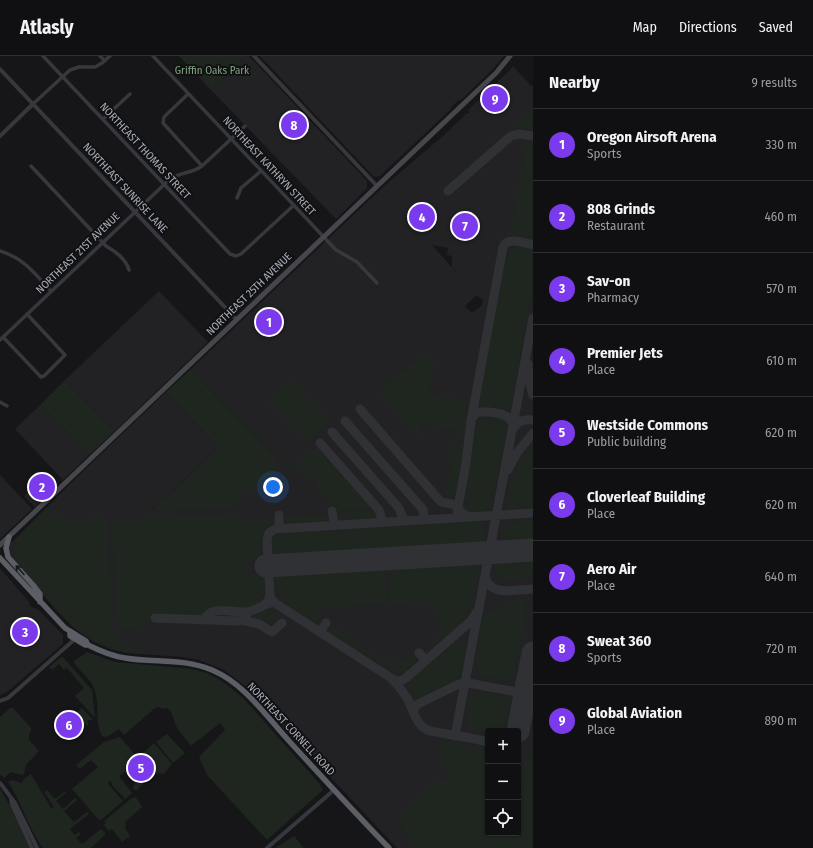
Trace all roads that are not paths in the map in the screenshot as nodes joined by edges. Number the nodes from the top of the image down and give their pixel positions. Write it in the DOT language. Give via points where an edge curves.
graph roads {
  1 [pos="43,56"];
  2 [pos="100,56"];
  3 [pos="110,56"];
  4 [pos="153,56"];
  5 [pos="254,56"];
  6 [pos="510,56"];
  7 [pos="105,61"];
  8 [pos="0,69"];
  9 [pos="62,77"];
  10 [pos="130,94"];
  11 [pos="188,94"];
  12 [pos="33,104"];
  13 [pos="103,119"];
  14 [pos="245,126"];
  15 [pos="0,136"];
  16 [pos="231,139"];
  17 [pos="31,166"];
  18 [pos="202,166"];
  19 [pos="261,171"];
  20 [pos="164,184"];
  21 [pos="377,186"];
  22 [pos="237,198"];
  23 [pos="294,206"];
  24 [pos="135,212"];
  25 [pos="324,237"];
  26 [pos="103,242"];
  27 [pos="0,251"];
  28 [pos="129,270"];
  29 [pos="377,283"];
  30 [pos="51,291"];
  31 [pos="27,314"];
  32 [pos="237,320"];
  33 [pos="2,338"];
  34 [pos="0,402"];
  35 [pos="7,406"];
  36 [pos="9,537"];
  37 [pos="0,545"];
  38 [pos="0,558"];
  39 [pos="40,602"];
  40 [pos="70,632"];
  41 [pos="75,639"];
  42 [pos="88,645"];
  43 [pos="0,701"];
  44 [pos="0,783"];
  45 [pos="334,790"];
  46 [pos="11,799"];
  47 [pos="32,848"];
  48 [pos="37,848"];
  49 [pos="267,848"];
  50 [pos="389,848"];
  1 -- 9 [label="street, NORTHEAST THOMAS STREET"];
  2 -- 7 [label="street"];
  3 -- 7 [label="street"];
  4 -- 11 [label="street, NORTHEAST KATHRYN STREET"];
  5 -- 21 [label="street"];
  6 -- 21 [label="main road, NORTHEAST 25TH AVENUE" via="496,73"];
  7 -- 9 [label="street" via="94,67 72,68"];
  8 -- 12 [label="street, NORTHEAST SUNRISE LANE"];
  9 -- 12 [label="street"];
  9 -- 13 [label="street, NORTHEAST THOMAS STREET"];
  10 -- 13 [label="street"];
  11 -- 16 [label="street, NORTHEAST KATHRYN STREET"];
  11 -- 18 [label="street" via="164,116 163,123"];
  12 -- 15 [label="street"];
  12 -- 24 [label="street, NORTHEAST SUNRISE LANE"];
  13 -- 20 [label="street, NORTHEAST THOMAS STREET"];
  14 -- 16 [label="street, NORTHEAST 21ST AVENUE"];
  16 -- 18 [label="street, NORTHEAST 21ST AVENUE"];
  16 -- 19 [label="street, NORTHEAST KATHRYN STREET"];
  17 -- 26 [label="street"];
  18 -- 20 [label="street, NORTHEAST 21ST AVENUE" via="195,171 177,174"];
  19 -- 22 [label="street" via="241,188"];
  19 -- 23 [label="street, NORTHEAST KATHRYN STREET"];
  20 -- 23 [label="street, NORTHEAST THOMAS STREET" via="227,252 236,256 243,253"];
  20 -- 24 [label="street, NORTHEAST 21ST AVENUE"];
  21 -- 25 [label="main road, NORTHEAST 25TH AVENUE"];
  23 -- 25 [label="street, NORTHEAST KATHRYN STREET"];
  24 -- 26 [label="street, NORTHEAST 21ST AVENUE"];
  24 -- 32 [label="street, NORTHEAST SUNRISE LANE"];
  25 -- 29 [label="street, NORTHEAST KATHRYN STREET" via="341,254 357,262"];
  25 -- 32 [label="main road, NORTHEAST 25TH AVENUE"];
  26 -- 28 [label="street" via="115,251"];
  26 -- 30 [label="street, NORTHEAST 21ST AVENUE"];
  27 -- 30 [label="street" via="15,256 24,263"];
  30 -- 31 [label="street, NORTHEAST 21ST AVENUE"];
  31 -- 33 [label="street, NORTHEAST 21ST AVENUE"];
  31 -- 33 [label="street" via="64,357 41,377"];
  32 -- 36 [label="main road, NORTHEAST 25TH AVENUE"];
  34 -- 35 [label="street"];
  36 -- 37 [label="main road, NORTHEAST 25TH AVENUE"];
  39 -- 36 [label="highway, one-way" via="37,589 8,556 6,548"];
  38 -- 39 [label="highway, NORTHEAST CORNELL ROAD"];
  39 -- 40 [label="highway, NORTHEAST CORNELL ROAD"];
  40 -- 41 [label="highway, NORTHEAST CORNELL ROAD" via="70,636"];
  40 -- 42 [label="highway, NORTHEAST CORNELL ROAD" via="74,632"];
  41 -- 42 [label="highway, NORTHEAST CORNELL ROAD"];
  41 -- 43 [label="street" via="8,698"];
  42 -- 45 [label="highway, NORTHEAST CORNELL ROAD" via="104,653 124,658 197,665 226,677 247,694"];
  44 -- 46 [label="street"];
  45 -- 49 [label="street"];
  45 -- 50 [label="highway, NORTHEAST CORNELL ROAD"];
  46 -- 47 [label="street"];
  46 -- 48 [label="street"];
}
